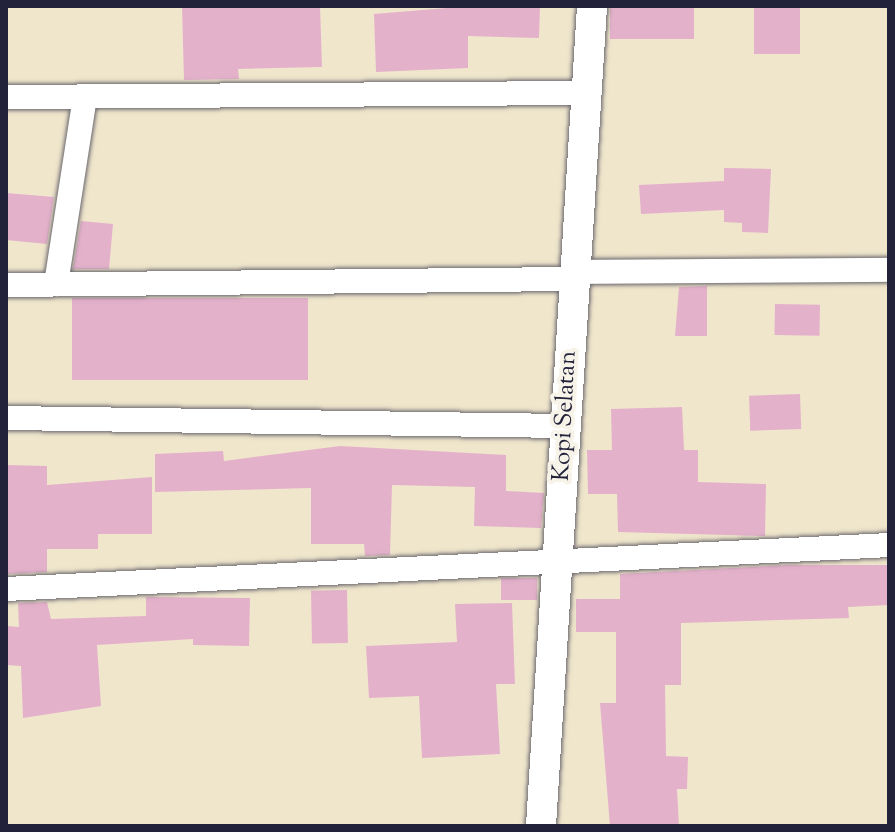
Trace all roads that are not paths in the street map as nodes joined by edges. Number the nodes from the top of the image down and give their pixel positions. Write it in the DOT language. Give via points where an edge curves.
graph roads {
  1 [pos="592,6"];
  2 [pos="586,93"];
  3 [pos="6,97"];
  4 [pos="85,97"];
  5 [pos="889,270"];
  6 [pos="574,276"];
  7 [pos="56,284"];
  8 [pos="6,285"];
  9 [pos="6,418"];
  10 [pos="566,426"];
  11 [pos="889,545"];
  12 [pos="557,565"];
  13 [pos="6,589"];
  14 [pos="541,826"];
  1 -- 2 [label="street, Kopi Selatan"];
  2 -- 4 [label="street"];
  2 -- 6 [label="street, Kopi Selatan"];
  3 -- 4 [label="street"];
  4 -- 7 [label="street"];
  5 -- 6 [label="street"];
  6 -- 7 [label="street"];
  6 -- 10 [label="street, Kopi Selatan"];
  7 -- 8 [label="street"];
  9 -- 10 [label="street"];
  10 -- 12 [label="street, Kopi Selatan"];
  11 -- 12 [label="street"];
  12 -- 13 [label="street"];
  12 -- 14 [label="street, Kopi Selatan"];
}
